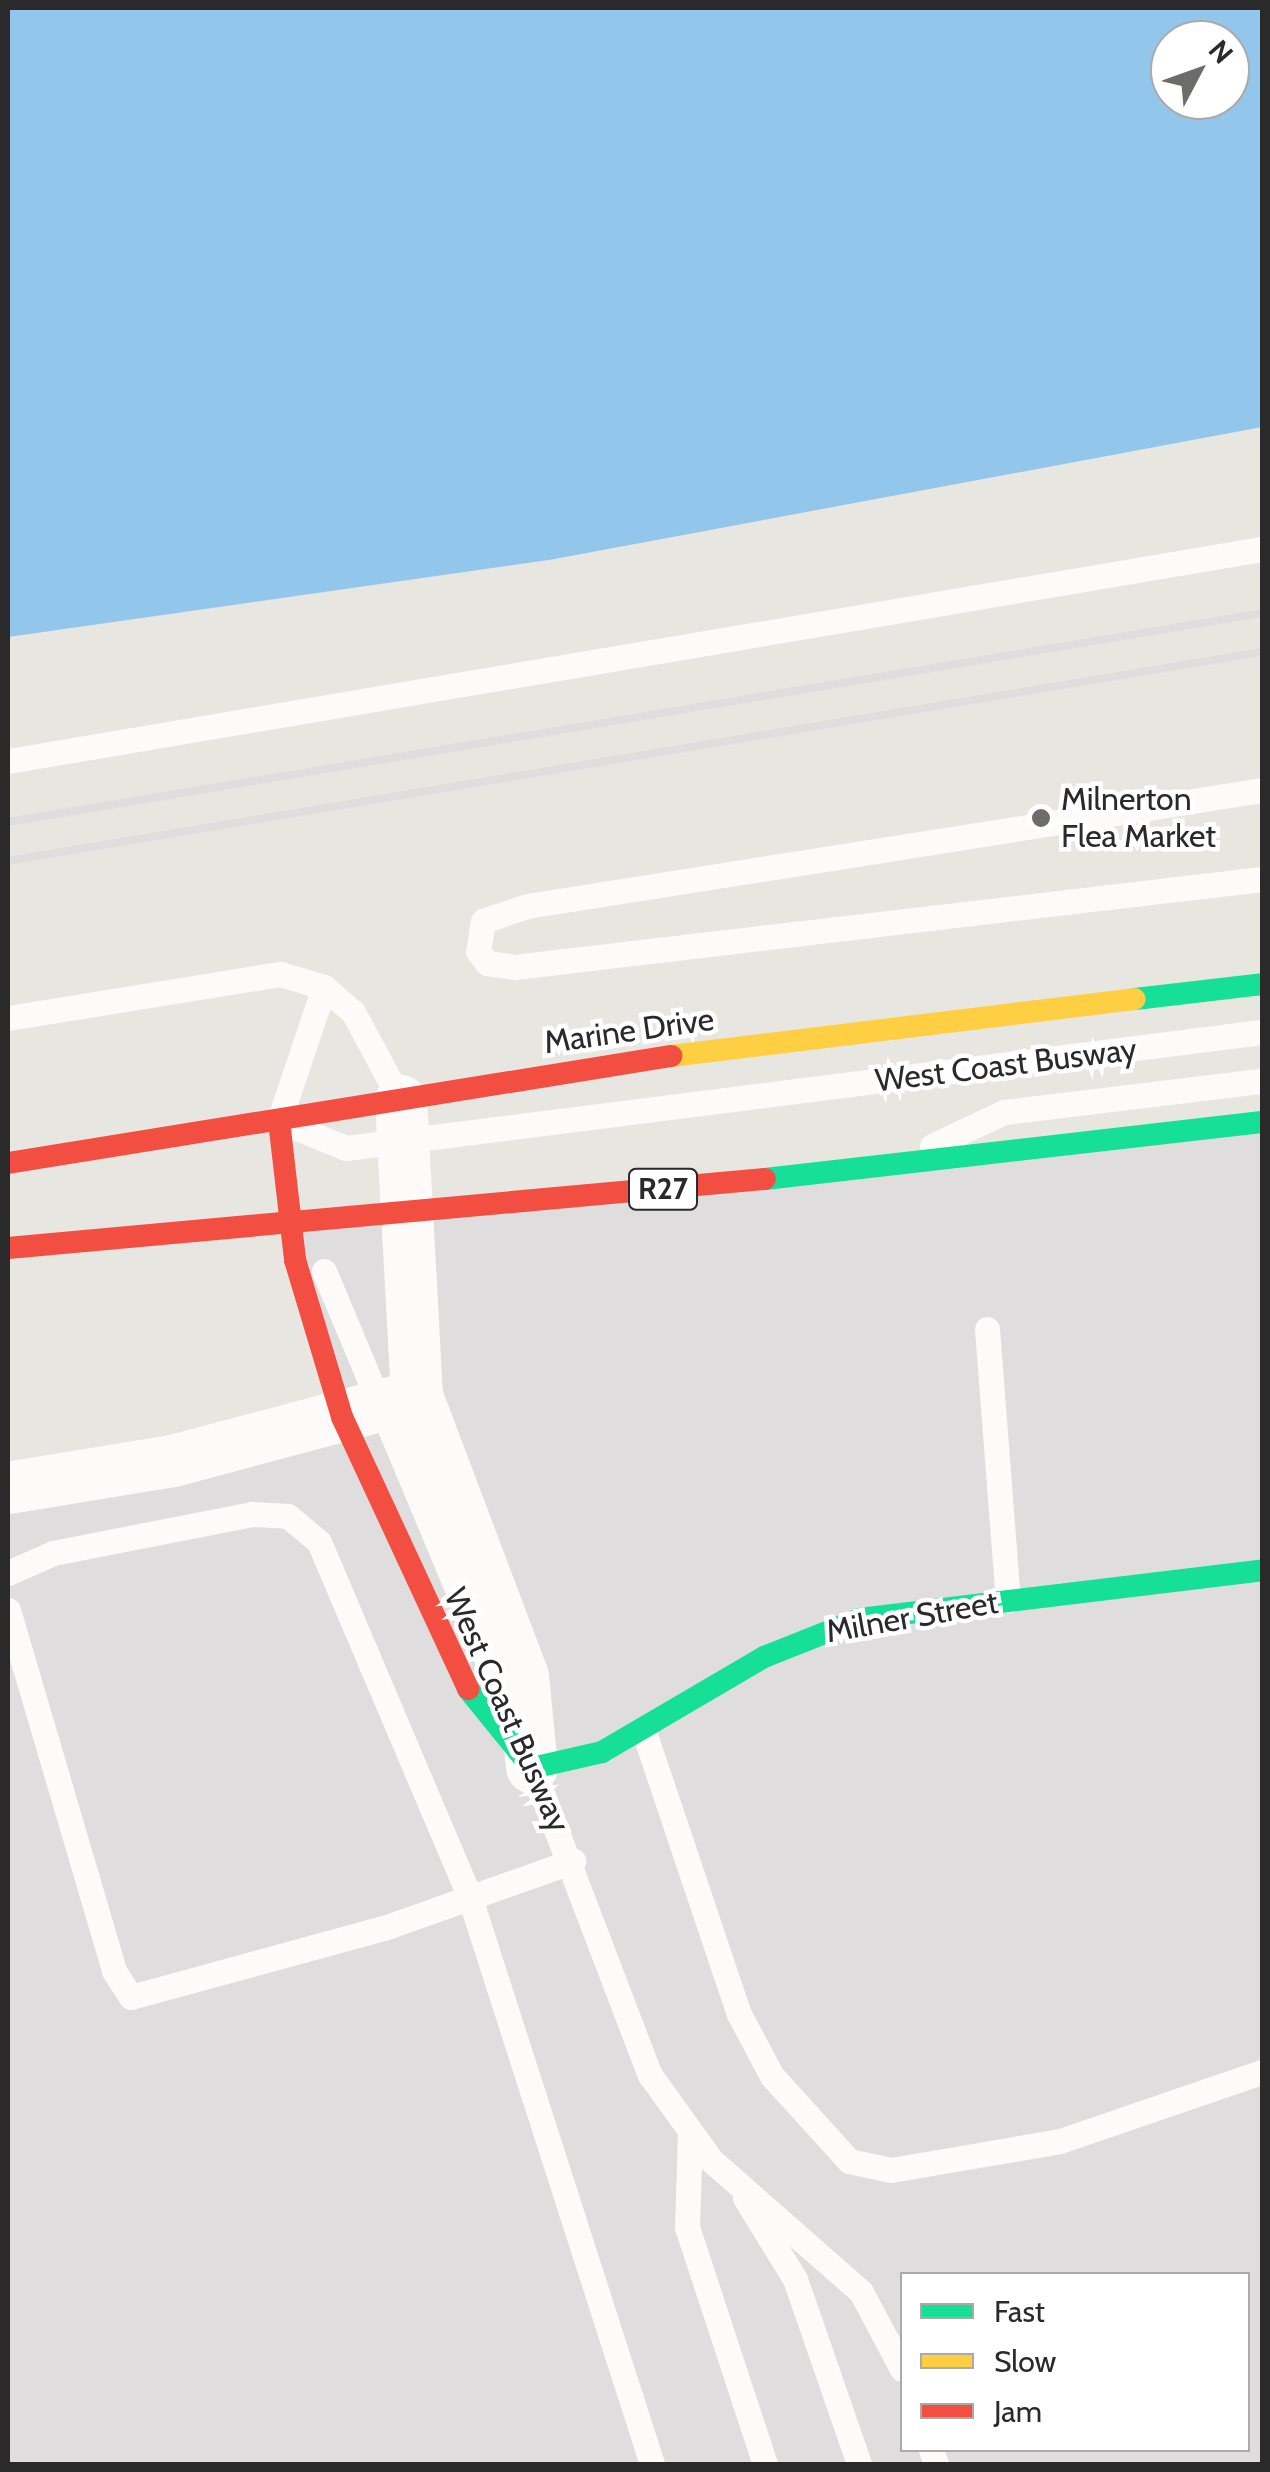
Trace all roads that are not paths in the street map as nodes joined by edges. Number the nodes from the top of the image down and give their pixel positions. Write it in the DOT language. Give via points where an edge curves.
graph roads {
  1 [pos="1262,549"];
  2 [pos="8,761"];
  3 [pos="1262,790"];
  4 [pos="1262,879"];
  5 [pos="1262,984"];
  6 [pos="324,988"];
  7 [pos="8,1018"];
  8 [pos="1262,1032"];
  9 [pos="1262,1081"];
  10 [pos="279,1120"];
  11 [pos="402,1122"];
  12 [pos="1262,1122"];
  13 [pos="917,1155"];
  14 [pos="8,1163"];
  15 [pos="408,1215"];
  16 [pos="292,1224"];
  17 [pos="8,1248"];
  18 [pos="987,1329"];
  19 [pos="378,1407"];
  20 [pos="8,1488"];
  21 [pos="1262,1570"];
  22 [pos="8,1573"];
  23 [pos="1008,1600"];
  24 [pos="8,1610"];
  25 [pos="644,1732"];
  26 [pos="532,1768"];
  27 [pos="574,1861"];
  28 [pos="470,1898"];
  29 [pos="1262,2072"];
  30 [pos="690,2133"];
  31 [pos="737,2185"];
  32 [pos="900,2364"];
  33 [pos="652,2464"];
  34 [pos="765,2464"];
  35 [pos="859,2464"];
  1 -- 2 [label="lane"];
  3 -- 4 [label="lane" via="527,906 483,920 478,951 487,963 514,967"];
  5 -- 11 [label="main road, Marine Drive" via="676,1055"];
  6 -- 7 [label="lane" via="257,973"];
  6 -- 10 [label="lane"];
  6 -- 11 [label="lane" via="368,1031"];
  8 -- 11 [label="lane, West Coast Busway"];
  9 -- 13 [label="lane, West Coast Busway" via="1004,1112"];
  10 -- 11 [label="main road, Marine Drive"];
  10 -- 11 [label="lane, West Coast Busway" via="346,1148"];
  10 -- 14 [label="main road, Marine Drive"];
  10 -- 16 [label="main road"];
  11 -- 15 [label="street"];
  12 -- 13 [label="main road, R27"];
  13 -- 15 [label="main road, R27"];
  15 -- 16 [label="main road, R27"];
  15 -- 19 [label="street"];
  16 -- 17 [label="main road, R27"];
  16 -- 19 [label="lane" via="316,1254"];
  18 -- 23 [label="lane"];
  19 -- 20 [label="street" via="173,1461"];
  19 -- 26 [label="street" via="523,1676"];
  19 -- 26 [label="main road" via="474,1703"];
  21 -- 23 [label="main road, Milner Street"];
  22 -- 28 [label="lane" via="54,1552 252,1514 304,1526 347,1596"];
  23 -- 25 [label="main road, Milner Street" via="812,1633"];
  24 -- 28 [label="lane" via="114,1971 131,1996"];
  25 -- 26 [label="main road, Milner Street"];
  25 -- 29 [label="lane" via="739,2014 772,2076 849,2161 891,2170 1060,2141"];
  26 -- 27 [label="lane, West Coast Busway"];
  27 -- 28 [label="lane"];
  27 -- 30 [label="lane, West Coast Busway" via="650,2075"];
  28 -- 33 [label="lane"];
  30 -- 31 [label="lane, West Coast Busway"];
  30 -- 34 [label="lane" via="687,2227"];
  31 -- 32 [label="lane, West Coast Busway" via="860,2292"];
  31 -- 35 [label="lane, West Coast Busway" via="794,2280"];
}
